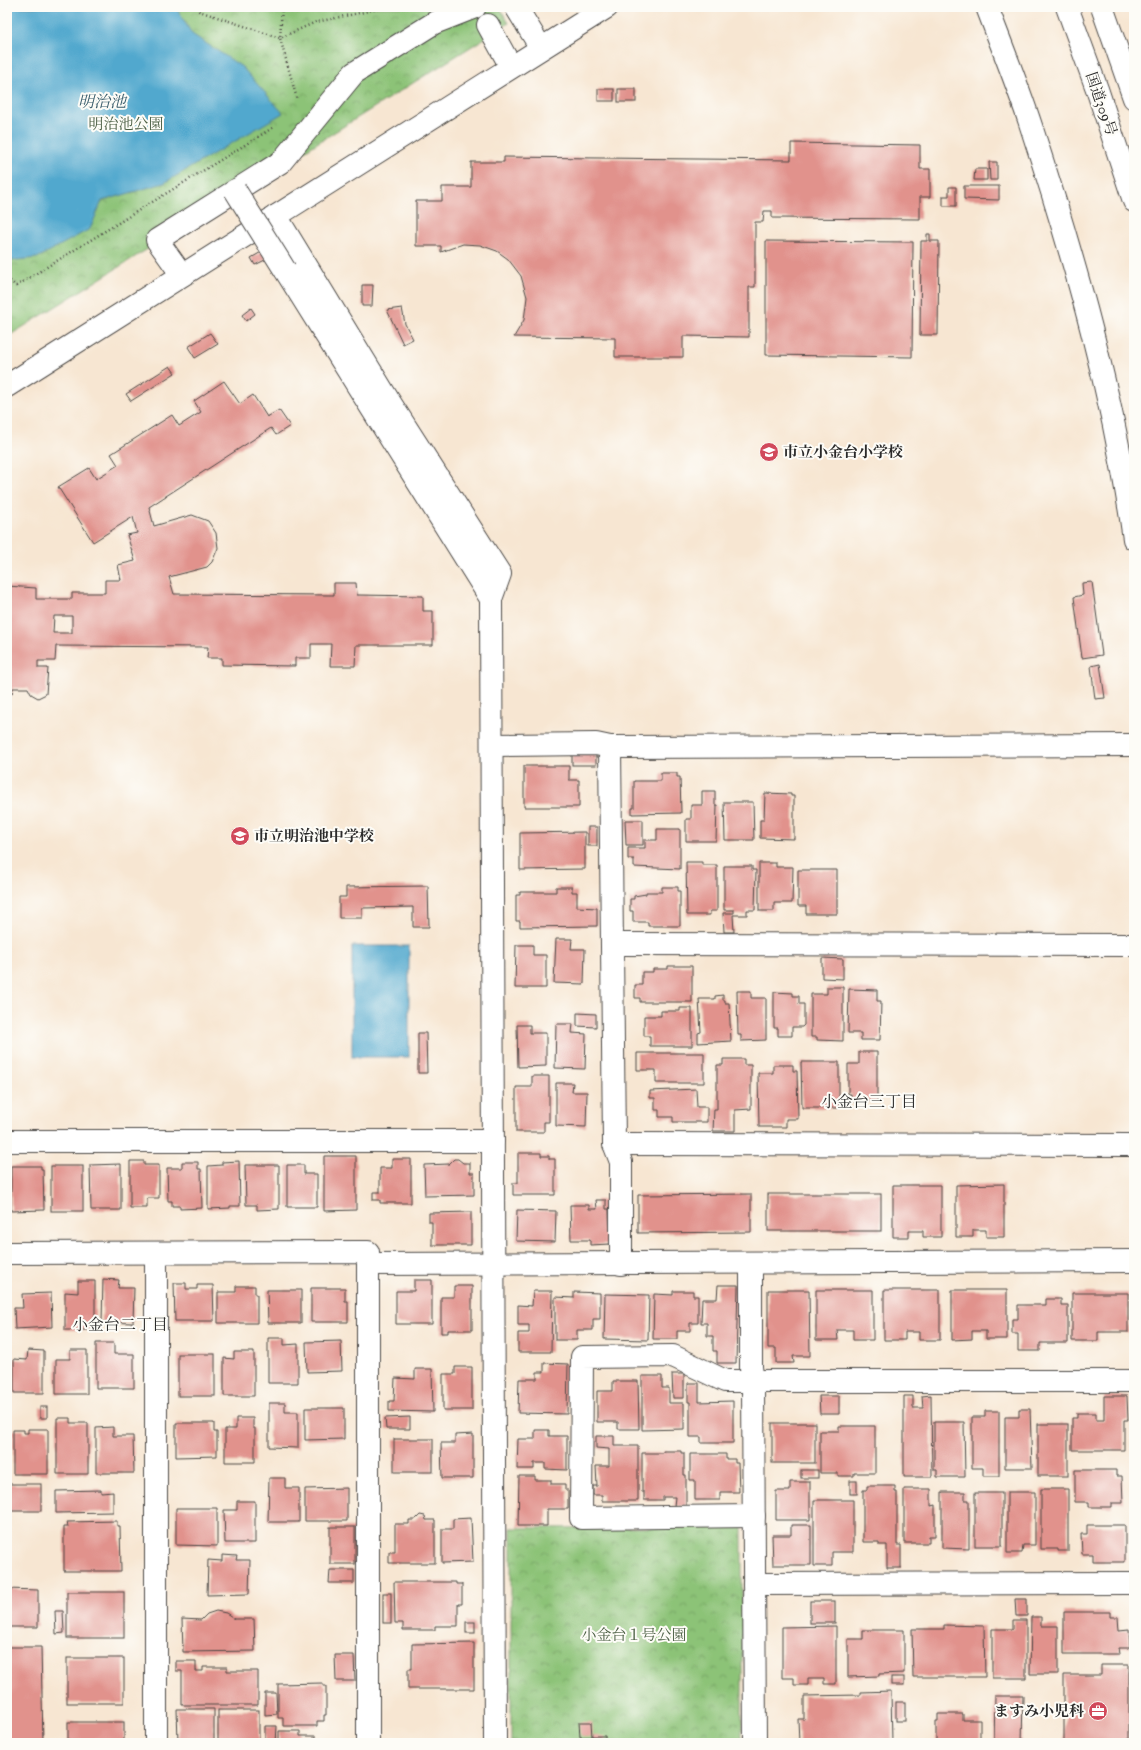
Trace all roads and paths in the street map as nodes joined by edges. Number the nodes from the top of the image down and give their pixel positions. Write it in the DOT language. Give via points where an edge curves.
graph roads {
  1 [pos="197,7"];
  2 [pos="282,7"];
  3 [pos="388,7"];
  4 [pos="474,7"];
  5 [pos="516,7"];
  6 [pos="607,7"];
  7 [pos="987,7"];
  8 [pos="1067,7"];
  9 [pos="1102,7"];
  10 [pos="488,25"];
  11 [pos="280,38"];
  12 [pos="542,48"];
  13 [pos="511,67"];
  14 [pos="1134,98"];
  15 [pos="298,103"];
  16 [pos="280,123"];
  17 [pos="235,190"];
  18 [pos="1134,201"];
  19 [pos="276,216"];
  20 [pos="182,275"];
  21 [pos="7,278"];
  22 [pos="7,386"];
  23 [pos="1134,539"];
  24 [pos="491,599"];
  25 [pos="492,745"];
  26 [pos="1134,745"];
  27 [pos="610,748"];
  28 [pos="612,944"];
  29 [pos="1134,944"];
  30 [pos="7,1141"];
  31 [pos="493,1141"];
  32 [pos="614,1144"];
  33 [pos="1134,1145"];
  34 [pos="7,1253"];
  35 [pos="156,1253"];
  36 [pos="1134,1261"];
  37 [pos="750,1263"];
  38 [pos="368,1264"];
  39 [pos="494,1264"];
  40 [pos="621,1264"];
  41 [pos="1134,1381"];
  42 [pos="753,1382"];
  43 [pos="754,1516"];
  44 [pos="754,1584"];
  45 [pos="1134,1584"];
  46 [pos="156,1743"];
  47 [pos="368,1743"];
  48 [pos="495,1743"];
  49 [pos="755,1743"];
  1 -- 11 [label="path" via="199,11"];
  2 -- 11 [label="path"];
  3 -- 11 [label="path" via="316,22"];
  4 -- 17 [label="main road" via="434,23 354,73 281,162"];
  5 -- 12 [label="main road"];
  6 -- 12 [label="main road"];
  7 -- 23 [label="main road" via="1031,124 1067,240 1102,375 1130,508"];
  8 -- 18 [label="main road, 国道309号"];
  9 -- 14 [label="main road"];
  10 -- 13 [label="main road"];
  11 -- 15 [label="path"];
  12 -- 13 [label="main road"];
  13 -- 19 [label="main road"];
  16 -- 21 [label="path" via="16,286"];
  17 -- 20 [label="main road" via="157,240"];
  17 -- 24 [label="main road, bridge"];
  19 -- 20 [label="main road"];
  19 -- 24 [label="main road" via="389,401 500,574"];
  20 -- 22 [label="main road"];
  24 -- 25 [label="main road"];
  25 -- 27 [label="main road" via="596,744"];
  25 -- 31 [label="main road"];
  26 -- 27 [label="main road"];
  27 -- 28 [label="main road"];
  28 -- 29 [label="main road"];
  28 -- 32 [label="main road"];
  30 -- 31 [label="main road"];
  31 -- 39 [label="main road"];
  32 -- 33 [label="main road"];
  32 -- 40 [label="main road" via="621,1162"];
  34 -- 35 [label="main road"];
  35 -- 38 [label="main road" via="368,1252"];
  35 -- 46 [label="main road"];
  36 -- 37 [label="main road"];
  37 -- 40 [label="main road"];
  37 -- 42 [label="main road"];
  38 -- 39 [label="main road"];
  38 -- 47 [label="main road"];
  39 -- 40 [label="main road"];
  39 -- 48 [label="main road"];
  41 -- 42 [label="main road"];
  42 -- 43 [label="main road"];
  42 -- 43 [label="main road" via="725,1381 673,1356 582,1357 581,1518"];
  43 -- 44 [label="main road"];
  44 -- 45 [label="main road"];
  44 -- 49 [label="main road"];
}
